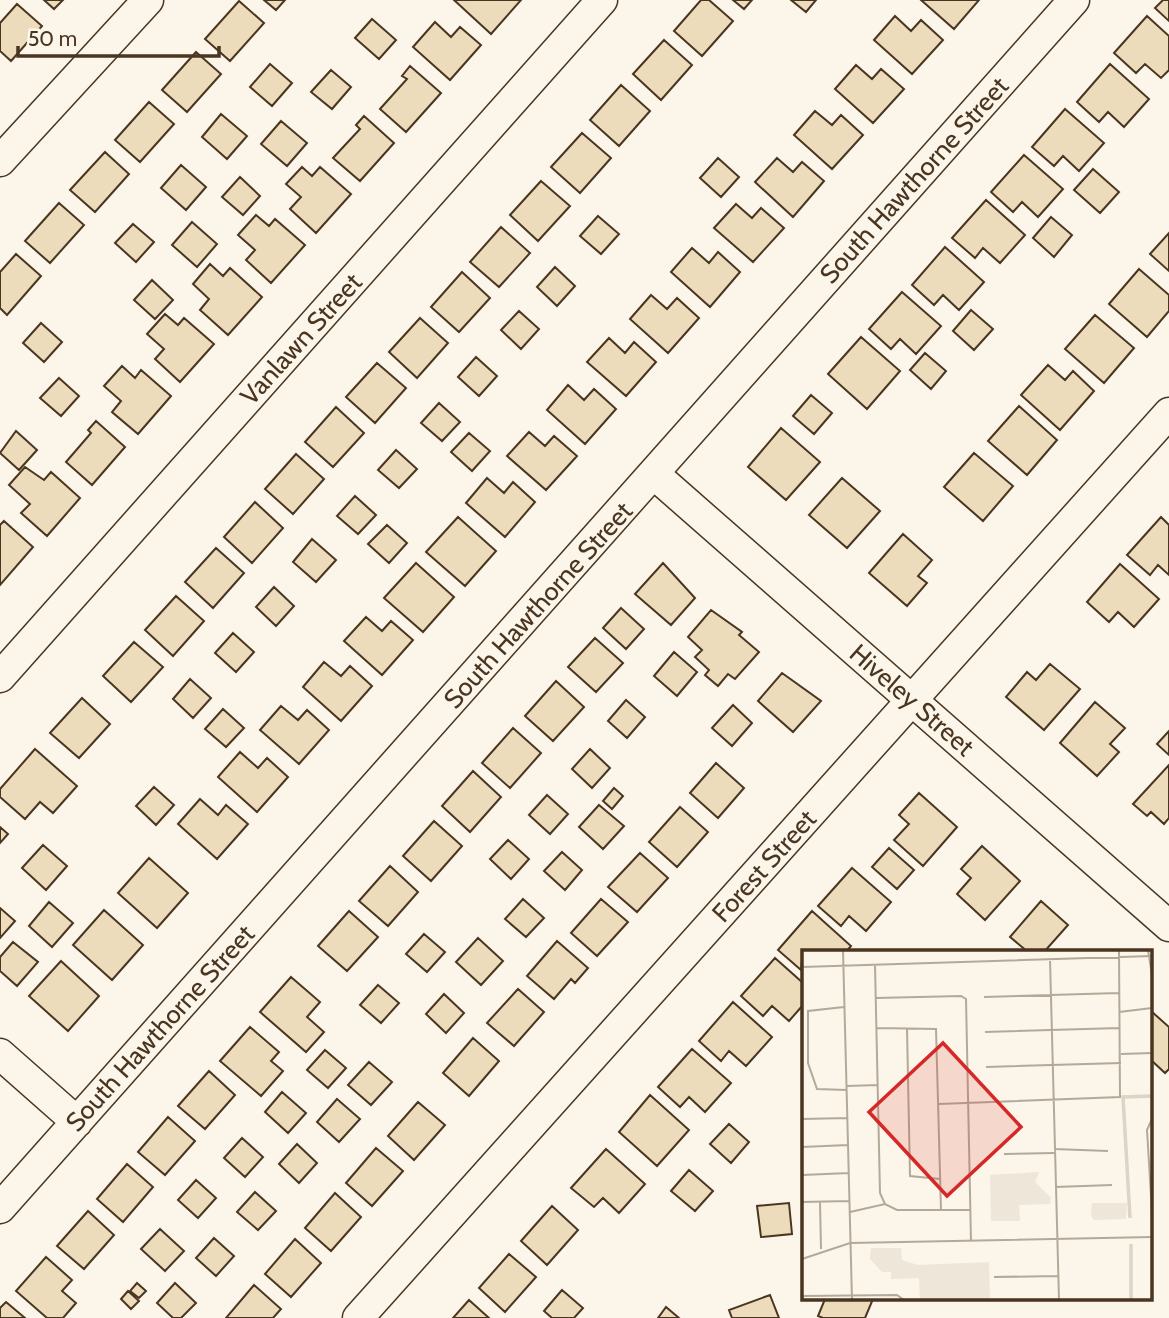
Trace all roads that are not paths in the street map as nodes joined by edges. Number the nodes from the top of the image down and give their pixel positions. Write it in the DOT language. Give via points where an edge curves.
graph roads {
  1 [pos="148,0"];
  2 [pos="602,0"];
  3 [pos="1074,0"];
  4 [pos="0,161"];
  5 [pos="1169,413"];
  6 [pos="654,474"];
  7 [pos="0,677"];
  8 [pos="913,701"];
  9 [pos="1169,926"];
  10 [pos="0,1054"];
  11 [pos="77,1122"];
  12 [pos="0,1208"];
  13 [pos="358,1318"];
  1 -- 4 [label="street"];
  2 -- 7 [label="street, Vanlawn Street"];
  3 -- 6 [label="street, South Hawthorne Street"];
  5 -- 8 [label="street, Forest Street"];
  6 -- 8 [label="street, Hiveley Street"];
  6 -- 11 [label="street, South Hawthorne Street"];
  8 -- 9 [label="street, Hiveley Street"];
  8 -- 13 [label="street, Forest Street"];
  10 -- 11 [label="street"];
  11 -- 12 [label="street, South Hawthorne Street"];
}
